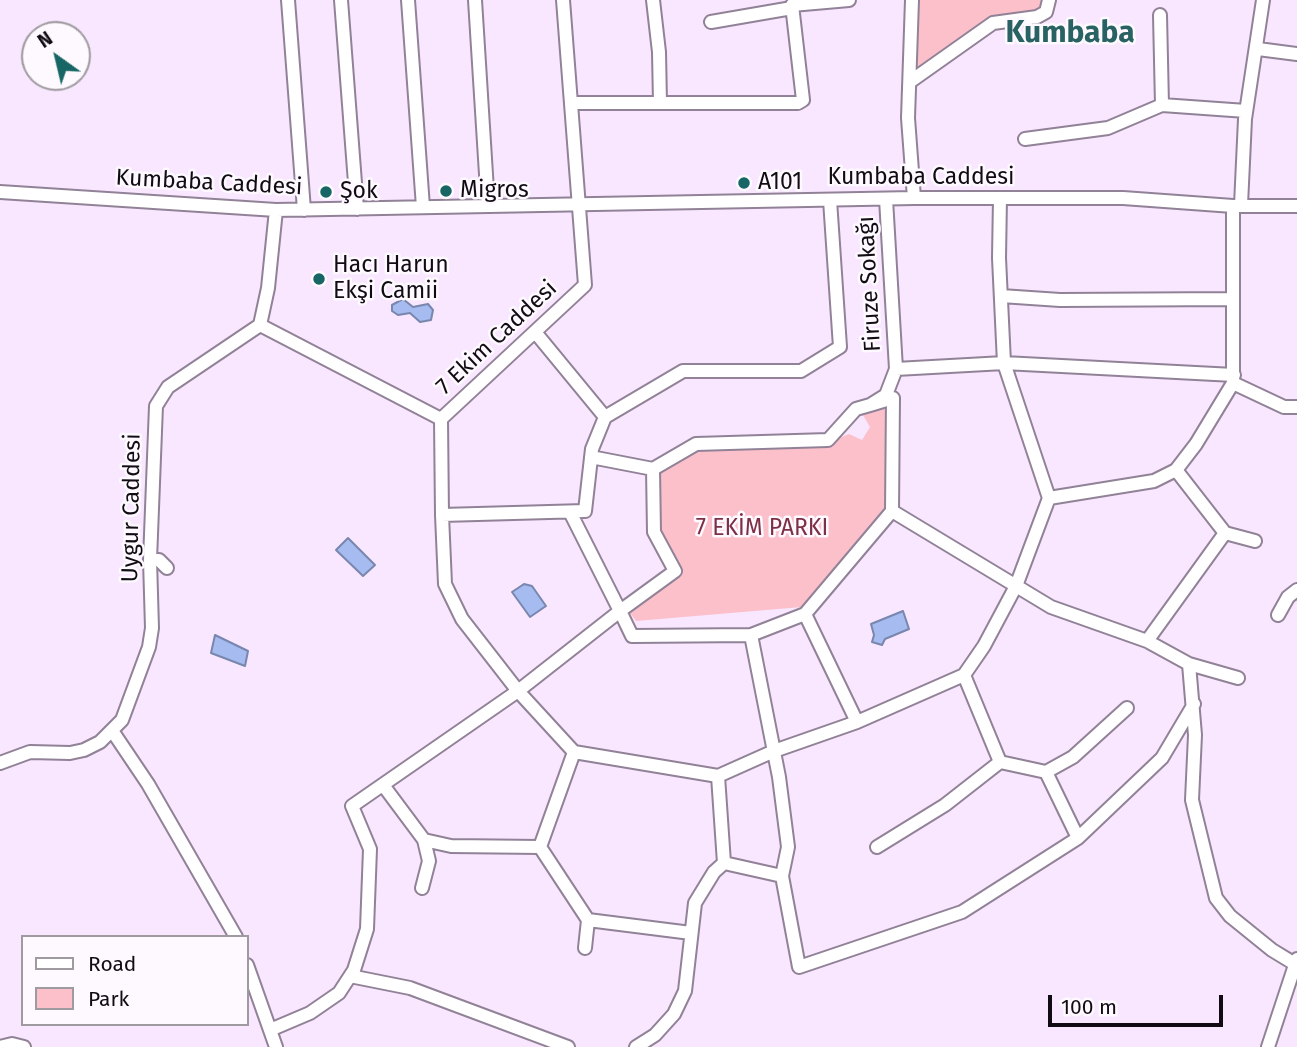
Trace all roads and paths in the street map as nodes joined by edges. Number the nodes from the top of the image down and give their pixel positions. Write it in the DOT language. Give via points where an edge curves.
graph roads {
  1 [pos="288,0"];
  2 [pos="341,0"];
  3 [pos="408,0"];
  4 [pos="475,0"];
  5 [pos="563,0"];
  6 [pos="653,0"];
  7 [pos="849,0"];
  8 [pos="912,0"];
  9 [pos="1049,0"];
  10 [pos="1263,0"];
  11 [pos="792,4"];
  12 [pos="1160,15"];
  13 [pos="711,22"];
  14 [pos="1258,49"];
  15 [pos="1297,54"];
  16 [pos="911,81"];
  17 [pos="572,103"];
  18 [pos="660,103"];
  19 [pos="1162,105"];
  20 [pos="1246,111"];
  21 [pos="1025,139"];
  22 [pos="0,192"];
  23 [pos="914,198"];
  24 [pos="1000,198"];
  25 [pos="886,199"];
  26 [pos="830,200"];
  27 [pos="581,204"];
  28 [pos="488,206"];
  29 [pos="1237,206"];
  30 [pos="1297,206"];
  31 [pos="423,208"];
  32 [pos="357,209"];
  33 [pos="276,210"];
  34 [pos="304,210"];
  35 [pos="1001,296"];
  36 [pos="1232,299"];
  37 [pos="260,325"];
  38 [pos="535,332"];
  39 [pos="1004,363"];
  40 [pos="896,369"];
  41 [pos="1233,379"];
  42 [pos="870,405"];
  43 [pos="1297,407"];
  44 [pos="605,416"];
  45 [pos="441,419"];
  46 [pos="591,457"];
  47 [pos="653,469"];
  48 [pos="1175,470"];
  49 [pos="1049,498"];
  50 [pos="891,511"];
  51 [pos="570,512"];
  52 [pos="442,516"];
  53 [pos="1225,533"];
  54 [pos="1255,541"];
  55 [pos="150,560"];
  56 [pos="167,568"];
  57 [pos="1016,586"];
  58 [pos="1297,590"];
  59 [pos="620,611"];
  60 [pos="805,614"];
  61 [pos="1278,615"];
  62 [pos="751,635"];
  63 [pos="1147,641"];
  64 [pos="1189,664"];
  65 [pos="964,676"];
  66 [pos="1238,678"];
  67 [pos="518,691"];
  68 [pos="1194,704"];
  69 [pos="1127,708"];
  70 [pos="857,722"];
  71 [pos="113,732"];
  72 [pos="774,751"];
  73 [pos="574,752"];
  74 [pos="1000,762"];
  75 [pos="0,763"];
  76 [pos="1046,772"];
  77 [pos="718,776"];
  78 [pos="383,785"];
  79 [pos="1078,838"];
  80 [pos="424,840"];
  81 [pos="540,847"];
  82 [pos="877,847"];
  83 [pos="724,863"];
  84 [pos="782,876"];
  85 [pos="422,888"];
  86 [pos="588,920"];
  87 [pos="691,933"];
  88 [pos="235,935"];
  89 [pos="585,948"];
  90 [pos="1296,961"];
  91 [pos="248,968"];
  92 [pos="350,976"];
  93 [pos="270,1030"];
  94 [pos="0,1047"];
  95 [pos="24,1047"];
  96 [pos="276,1047"];
  97 [pos="568,1047"];
  98 [pos="636,1047"];
  99 [pos="1268,1047"];
  1 -- 34 [label="street"];
  2 -- 32 [label="street"];
  3 -- 31 [label="street"];
  4 -- 28 [label="street"];
  5 -- 17 [label="street, 7 Ekim Caddesi"];
  6 -- 18 [label="street"];
  7 -- 11 [label="street"];
  8 -- 16 [label="street"];
  9 -- 16 [label="street" via="1046,12 993,23"];
  10 -- 14 [label="street"];
  11 -- 13 [label="street"];
  11 -- 18 [label="street" via="803,100"];
  12 -- 19 [label="street"];
  14 -- 15 [label="street"];
  14 -- 20 [label="street"];
  16 -- 23 [label="street" via="908,118"];
  17 -- 18 [label="street"];
  17 -- 27 [label="street, 7 Ekim Caddesi"];
  19 -- 20 [label="street"];
  19 -- 21 [label="street" via="1108,128"];
  20 -- 29 [label="street"];
  22 -- 33 [label="street, Kumbaba Caddesi"];
  23 -- 24 [label="street, Kumbaba Caddesi"];
  23 -- 25 [label="street, Kumbaba Caddesi"];
  24 -- 29 [label="street, Kumbaba Caddesi" via="1123,198"];
  24 -- 35 [label="street"];
  25 -- 26 [label="street, Kumbaba Caddesi"];
  25 -- 40 [label="street, Firuze Sokağı"];
  26 -- 27 [label="street, Kumbaba Caddesi"];
  26 -- 44 [label="street" via="840,347 801,371 683,371"];
  27 -- 28 [label="street, Kumbaba Caddesi"];
  27 -- 38 [label="street, 7 Ekim Caddesi" via="585,285"];
  28 -- 31 [label="street, Kumbaba Caddesi"];
  29 -- 30 [label="street, Kumbaba Caddesi"];
  29 -- 36 [label="street"];
  31 -- 32 [label="street, Kumbaba Caddesi"];
  32 -- 34 [label="street, Kumbaba Caddesi"];
  33 -- 34 [label="street, Kumbaba Caddesi"];
  33 -- 37 [label="street"];
  35 -- 36 [label="street"];
  35 -- 39 [label="street"];
  36 -- 41 [label="street"];
  37 -- 45 [label="street"];
  37 -- 55 [label="street, Uygur Caddesi" via="168,387 158,400"];
  38 -- 44 [label="street"];
  38 -- 45 [label="street, 7 Ekim Caddesi"];
  39 -- 40 [label="street"];
  39 -- 41 [label="street"];
  39 -- 49 [label="street"];
  40 -- 42 [label="street, Firuze Sokağı" via="886,395"];
  41 -- 43 [label="street" via="1284,407"];
  41 -- 48 [label="street"];
  42 -- 47 [label="street, Firuze Sokağı" via="856,409 828,440 696,444"];
  42 -- 50 [label="street" via="894,398"];
  44 -- 46 [label="street"];
  45 -- 52 [label="street, 7 Ekim Caddesi"];
  46 -- 47 [label="street"];
  46 -- 51 [label="street" via="585,511"];
  47 -- 59 [label="street" via="654,532 675,571"];
  48 -- 49 [label="street" via="1154,481"];
  48 -- 53 [label="street"];
  49 -- 57 [label="street"];
  50 -- 57 [label="street"];
  50 -- 60 [label="street"];
  51 -- 52 [label="street"];
  51 -- 59 [label="street"];
  52 -- 67 [label="street, 7 Ekim Caddesi" via="445,584 462,619"];
  53 -- 54 [label="street"];
  53 -- 63 [label="street"];
  55 -- 56 [label="street" via="159,560"];
  55 -- 71 [label="street, Uygur Caddesi" via="149,647 122,720"];
  57 -- 63 [label="street" via="1051,607"];
  57 -- 65 [label="street"];
  58 -- 61 [label="street"];
  59 -- 62 [label="street" via="632,636"];
  59 -- 67 [label="street"];
  60 -- 62 [label="street"];
  60 -- 70 [label="street"];
  62 -- 72 [label="street"];
  63 -- 64 [label="street"];
  64 -- 66 [label="street"];
  64 -- 68 [label="street"];
  65 -- 70 [label="street"];
  65 -- 74 [label="street"];
  67 -- 73 [label="street, 7 Ekim Caddesi"];
  67 -- 78 [label="street"];
  68 -- 79 [label="street" via="1162,758"];
  68 -- 90 [label="street" via="1192,800 1216,898 1230,916 1272,950"];
  69 -- 76 [label="street" via="1073,757"];
  70 -- 72 [label="street"];
  71 -- 75 [label="street" via="84,750 30,752"];
  71 -- 88 [label="street"];
  72 -- 77 [label="street"];
  72 -- 84 [label="street" via="788,847"];
  73 -- 77 [label="street"];
  73 -- 81 [label="street"];
  74 -- 76 [label="street"];
  74 -- 82 [label="street" via="945,805"];
  76 -- 79 [label="street"];
  77 -- 83 [label="street"];
  78 -- 80 [label="street"];
  78 -- 92 [label="street" via="352,806 370,849 370,897 367,929"];
  79 -- 84 [label="street" via="962,912 799,967"];
  80 -- 81 [label="street" via="451,846"];
  80 -- 85 [label="street" via="429,861"];
  81 -- 86 [label="street"];
  83 -- 84 [label="street"];
  83 -- 87 [label="street" via="695,903"];
  86 -- 87 [label="street"];
  86 -- 89 [label="street"];
  87 -- 98 [label="street" via="685,991 674,1014"];
  90 -- 99 [label="street"];
  91 -- 93 [label="street"];
  92 -- 93 [label="street" via="339,993 310,1013"];
  92 -- 97 [label="street" via="410,988"];
  93 -- 96 [label="street"];
  94 -- 95 [label="street"];
}
